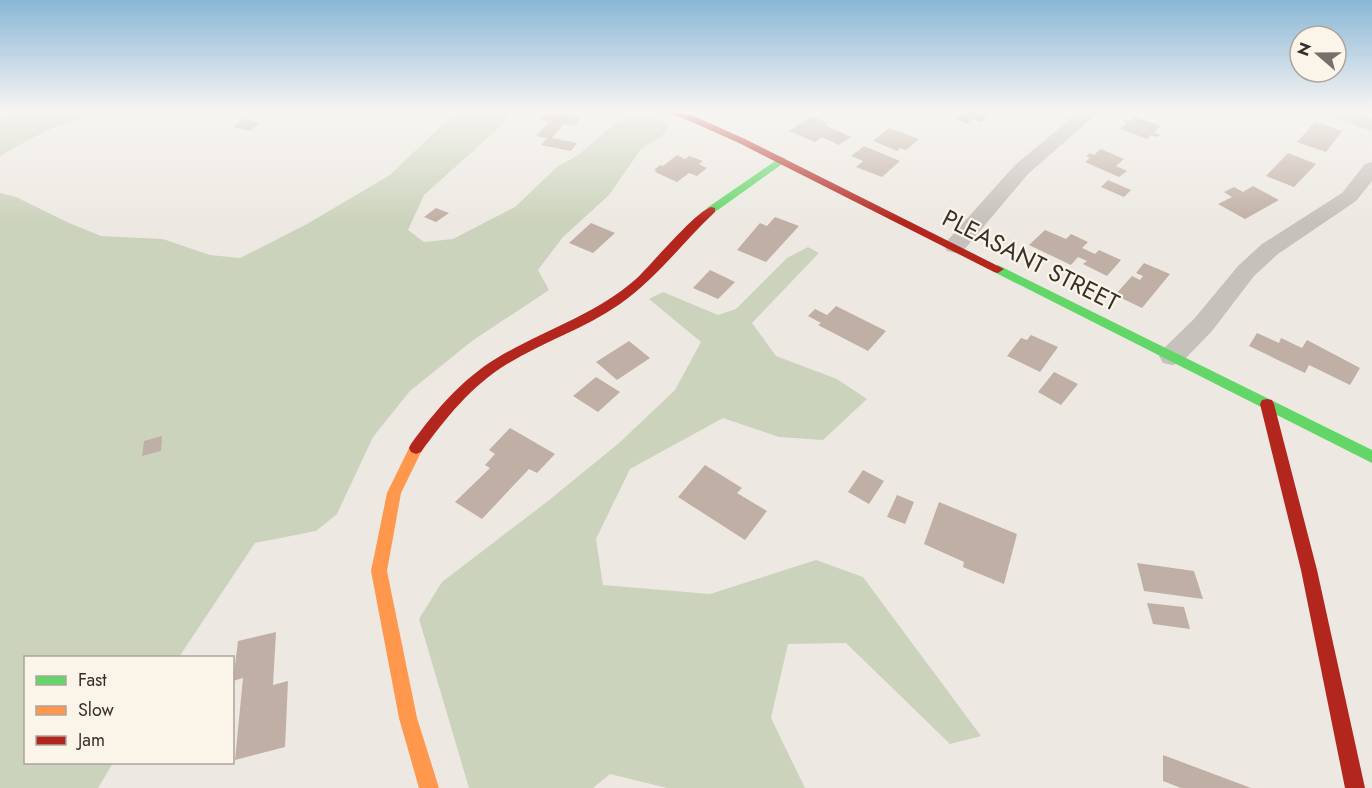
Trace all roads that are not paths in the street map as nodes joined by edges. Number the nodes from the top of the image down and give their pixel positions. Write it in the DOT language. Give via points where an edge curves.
graph roads {
  1 [pos="755,148"];
  2 [pos="1048,148"];
  3 [pos="781,160"];
  4 [pos="1372,168"];
  5 [pos="955,246"];
  6 [pos="1172,356"];
  7 [pos="1268,405"];
  8 [pos="1372,457"];
  9 [pos="429,788"];
  10 [pos="1355,788"];
  1 -- 3 [label="street, PLEASANT STREET"];
  2 -- 5 [label="street" via="1022,170"];
  3 -- 5 [label="street, PLEASANT STREET"];
  3 -- 9 [label="street" via="713,208 646,278 615,302 501,362 464,389 411,455 394,493 379,571 408,718"];
  4 -- 6 [label="street" via="1349,197 1270,249"];
  5 -- 6 [label="street, PLEASANT STREET"];
  6 -- 7 [label="street, PLEASANT STREET"];
  7 -- 8 [label="street, PLEASANT STREET"];
  7 -- 10 [label="street" via="1309,570"];
}
